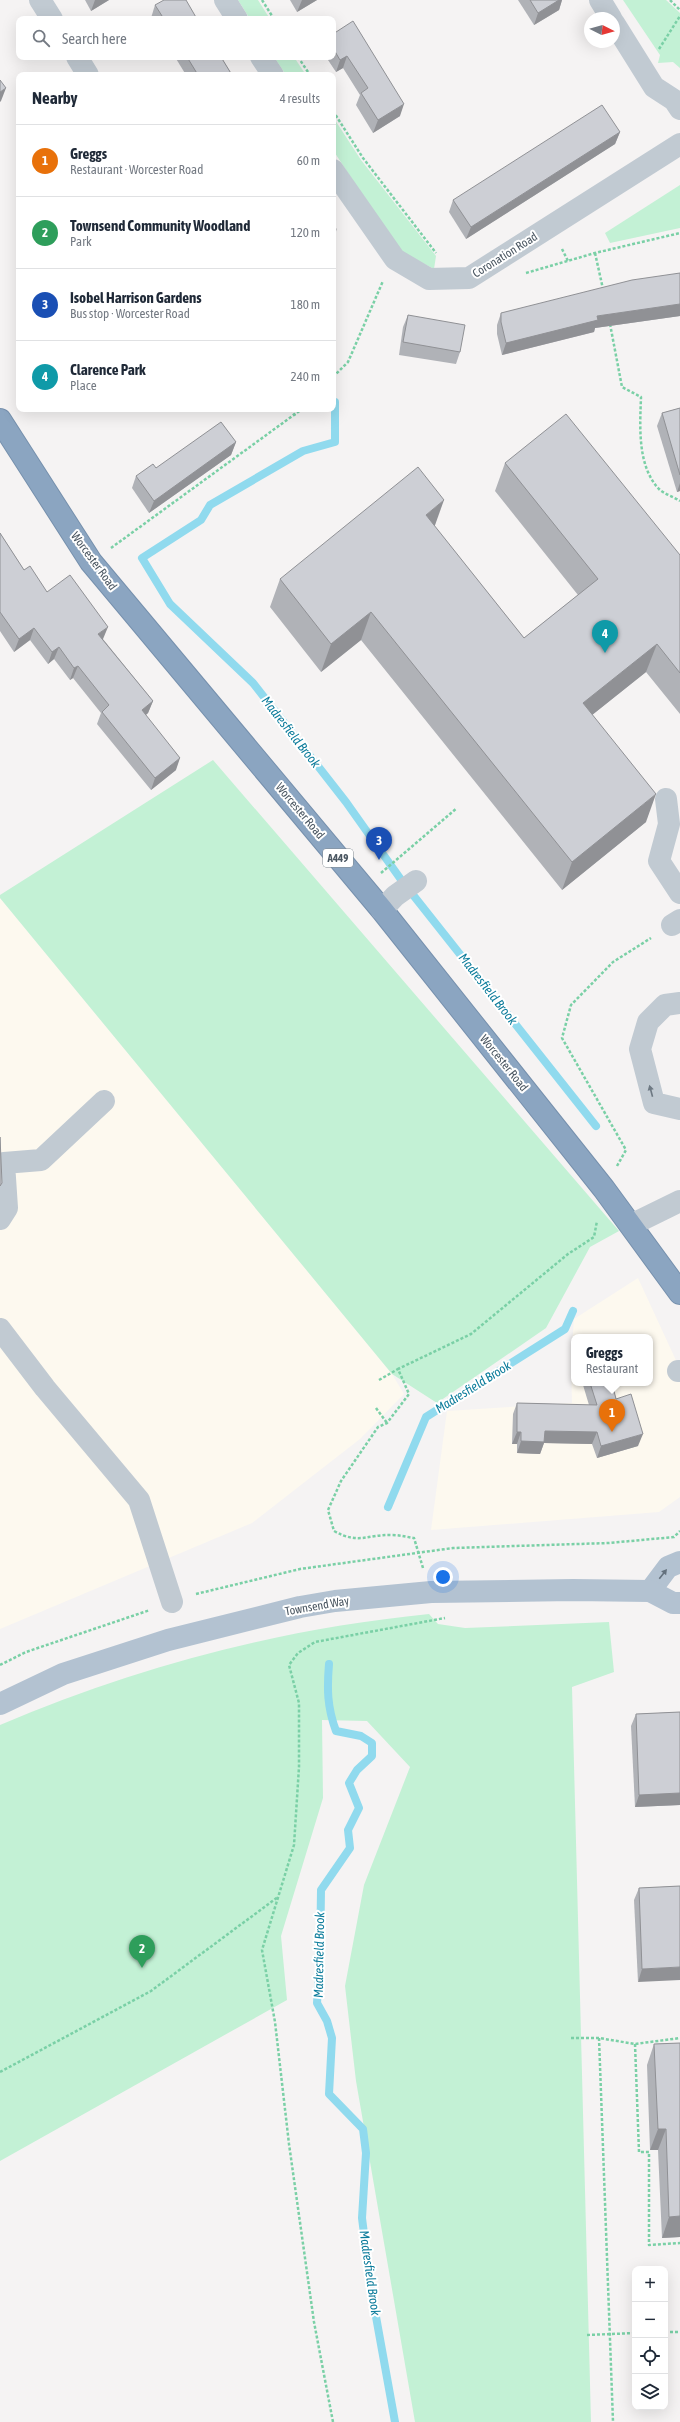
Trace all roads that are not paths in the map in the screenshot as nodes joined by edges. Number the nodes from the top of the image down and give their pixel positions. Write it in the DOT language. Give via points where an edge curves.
graph roads {
  1 [pos="40,0"];
  2 [pos="225,0"];
  3 [pos="600,0"];
  4 [pos="607,12"];
  5 [pos="50,16"];
  6 [pos="235,16"];
  7 [pos="620,33"];
  8 [pos="79,60"];
  9 [pos="263,60"];
  10 [pos="86,72"];
  11 [pos="271,72"];
  12 [pos="680,109"];
  13 [pos="680,144"];
  14 [pos="336,174"];
  15 [pos="0,420"];
  16 [pos="666,799"];
  17 [pos="416,881"];
  18 [pos="680,893"];
  19 [pos="388,903"];
  20 [pos="680,1003"];
  21 [pos="104,1101"];
  22 [pos="680,1109"];
  23 [pos="680,1201"];
  24 [pos="0,1219"];
  25 [pos="631,1225"];
  26 [pos="680,1293"];
  27 [pos="0,1329"];
  28 [pos="680,1562"];
  29 [pos="650,1591"];
  30 [pos="172,1602"];
  31 [pos="680,1603"];
  32 [pos="0,1704"];
  1 -- 5 [label="street"];
  2 -- 6 [label="street"];
  3 -- 4 [label="street"];
  7 -- 12 [label="street" via="654,87 674,100"];
  8 -- 10 [label="street"];
  9 -- 11 [label="street"];
  13 -- 14 [label="street, Coronation Road" via="469,278 429,279 395,259"];
  15 -- 19 [label="highway, Worcester Road / A449" via="91,562"];
  16 -- 18 [label="street" via="669,824 659,861"];
  17 -- 19 [label="street"];
  19 -- 25 [label="highway, Worcester Road / A449"];
  22 -- 20 [label="street, one-way" via="654,1103 640,1049 648,1022 665,1005"];
  21 -- 24 [label="street" via="41,1160 4,1163 7,1208"];
  23 -- 25 [label="street"];
  25 -- 26 [label="highway, Worcester Road / A449"];
  27 -- 30 [label="street" via="45,1388 139,1500"];
  29 -- 28 [label="main road, one-way" via="668,1567"];
  29 -- 31 [label="main road" via="673,1603"];
  29 -- 32 [label="main road, Townsend Way" via="431,1592 300,1607 168,1640 63,1674"];
}
